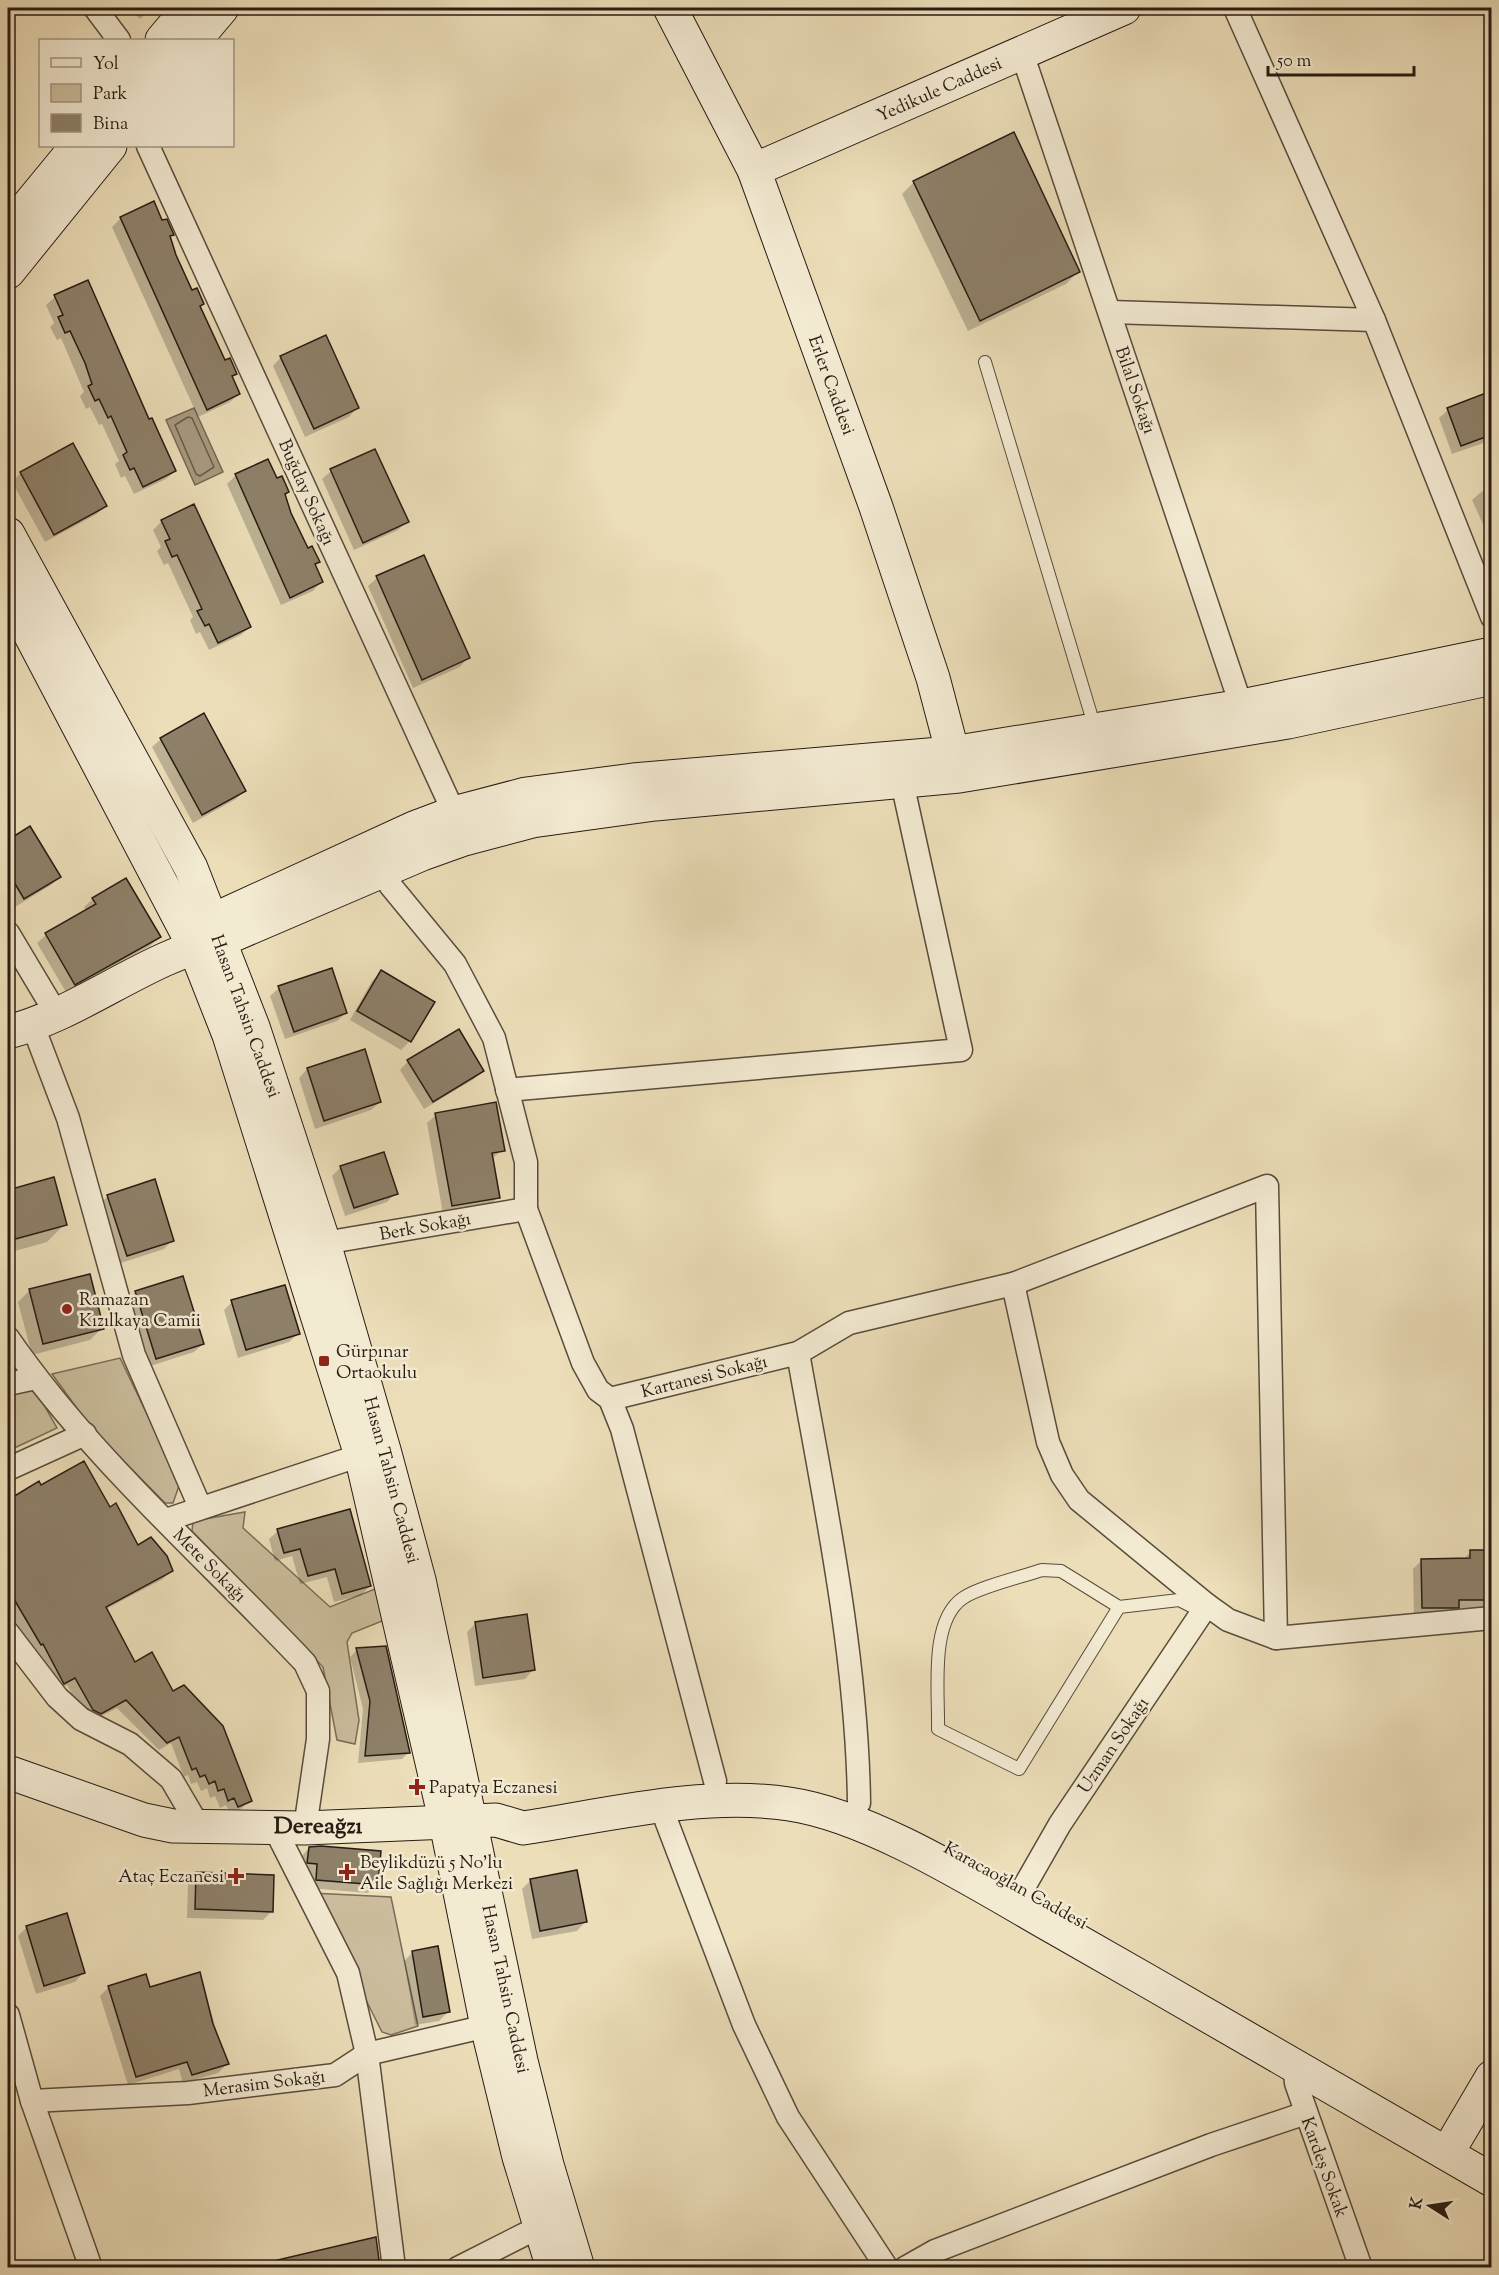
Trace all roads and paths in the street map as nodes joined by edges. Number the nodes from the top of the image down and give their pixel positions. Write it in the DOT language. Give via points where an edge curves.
graph roads {
  1 [pos="95,8"];
  2 [pos="189,8"];
  3 [pos="222,8"];
  4 [pos="670,8"];
  5 [pos="1124,8"];
  6 [pos="1235,8"];
  7 [pos="118,39"];
  8 [pos="163,39"];
  9 [pos="196,39"];
  10 [pos="1022,53"];
  11 [pos="76,147"];
  12 [pos="109,147"];
  13 [pos="148,147"];
  14 [pos="754,170"];
  15 [pos="8,230"];
  16 [pos="8,272"];
  17 [pos="1110,312"];
  18 [pos="1374,320"];
  19 [pos="985,362"];
  20 [pos="8,534"];
  21 [pos="8,592"];
  22 [pos="1491,617"];
  23 [pos="1491,654"];
  24 [pos="1491,678"];
  25 [pos="1245,717"];
  26 [pos="1096,730"];
  27 [pos="956,765"];
  28 [pos="902,782"];
  29 [pos="459,826"];
  30 [pos="390,885"];
  31 [pos="8,933"];
  32 [pos="208,936"];
  33 [pos="32,1024"];
  34 [pos="507,1090"];
  35 [pos="526,1209"];
  36 [pos="324,1243"];
  37 [pos="1013,1284"];
  38 [pos="8,1338"];
  39 [pos="798,1353"];
  40 [pos="36,1378"];
  41 [pos="8,1384"];
  42 [pos="610,1400"];
  43 [pos="85,1434"];
  44 [pos="362,1455"];
  45 [pos="8,1469"];
  46 [pos="200,1507"];
  47 [pos="166,1520"];
  48 [pos="1119,1607"];
  49 [pos="1205,1609"];
  50 [pos="1491,1618"];
  51 [pos="8,1633"];
  52 [pos="1276,1638"];
  53 [pos="8,1772"];
  54 [pos="718,1791"];
  55 [pos="859,1803"];
  56 [pos="661,1808"];
  57 [pos="471,1822"];
  58 [pos="198,1825"];
  59 [pos="290,1828"];
  60 [pos="1019,1896"];
  61 [pos="8,2016"];
  62 [pos="487,2026"];
  63 [pos="367,2054"];
  64 [pos="1299,2057"];
  65 [pos="1491,2077"];
  66 [pos="32,2101"];
  67 [pos="1306,2113"];
  68 [pos="1456,2138"];
  69 [pos="1491,2159"];
  70 [pos="1491,2180"];
  71 [pos="539,2227"];
  72 [pos="91,2268"];
  73 [pos="394,2268"];
  74 [pos="458,2268"];
  75 [pos="553,2268"];
  76 [pos="578,2268"];
  77 [pos="887,2268"];
  78 [pos="905,2268"];
  79 [pos="1361,2268"];
  1 -- 7 [label="street"];
  2 -- 8 [label="main road"];
  3 -- 9 [label="main road"];
  4 -- 14 [label="main road, Erler Caddesi"];
  5 -- 10 [label="main road, Yedikule Caddesi"];
  6 -- 18 [label="street"];
  10 -- 14 [label="main road, Yedikule Caddesi"];
  10 -- 17 [label="street, Bilal Sokağı"];
  11 -- 15 [label="main road"];
  12 -- 16 [label="main road"];
  13 -- 29 [label="street, Buğday Sokağı"];
  14 -- 27 [label="main road, Erler Caddesi" via="876,507 933,678"];
  17 -- 18 [label="street"];
  17 -- 25 [label="street, Bilal Sokağı"];
  18 -- 22 [label="street"];
  19 -- 26 [label="lane"];
  20 -- 32 [label="main road, Hasan Tahsin Caddesi" via="191,868"];
  21 -- 32 [label="main road, Hasan Tahsin Caddesi"];
  23 -- 25 [label="main road"];
  24 -- 25 [label="main road"];
  25 -- 26 [label="main road"];
  25 -- 27 [label="main road"];
  26 -- 27 [label="main road"];
  27 -- 28 [label="main road"];
  27 -- 29 [label="main road" via="633,780 526,794"];
  28 -- 29 [label="main road"];
  28 -- 34 [label="street" via="962,1050"];
  29 -- 32 [label="main road"];
  30 -- 34 [label="street" via="455,964 494,1038"];
  31 -- 33 [label="street"];
  32 -- 33 [label="main road"];
  32 -- 36 [label="main road, Hasan Tahsin Caddesi" via="253,1027"];
  32 -- 44 [label="main road, Hasan Tahsin Caddesi" via="229,1035"];
  33 -- 46 [label="street" via="68,1118 134,1355"];
  34 -- 35 [label="street" via="526,1162"];
  35 -- 36 [label="street, Berk Sokağı"];
  35 -- 42 [label="street" via="583,1363 598,1390"];
  36 -- 57 [label="main road, Hasan Tahsin Caddesi" via="419,1580"];
  37 -- 39 [label="street, Kartanesi Sokağı" via="849,1323"];
  37 -- 49 [label="street" via="1048,1442 1062,1476 1079,1500"];
  37 -- 52 [label="street, Kartanesi Sokağı" via="1268,1186"];
  38 -- 40 [label="street, Mete Sokağı"];
  39 -- 42 [label="street, Kartanesi Sokağı"];
  39 -- 55 [label="street" via="827,1518 858,1737"];
  40 -- 41 [label="street"];
  40 -- 43 [label="street, Mete Sokağı"];
  42 -- 54 [label="street" via="622,1429"];
  43 -- 45 [label="street"];
  43 -- 47 [label="street, Mete Sokağı"];
  44 -- 46 [label="street"];
  44 -- 57 [label="main road, Hasan Tahsin Caddesi"];
  46 -- 47 [label="street"];
  47 -- 59 [label="street, Mete Sokağı" via="305,1663 318,1691 318,1739"];
  48 -- 48 [label="lane" via="1055,1570 1042,1570 965,1597 950,1610 942,1626 938,1729 1019,1769"];
  48 -- 49 [label="lane" via="1179,1600"];
  49 -- 52 [label="street"];
  49 -- 60 [label="street, Uzman Sokağı" via="1060,1824"];
  50 -- 52 [label="street"];
  51 -- 58 [label="street" via="57,1696 81,1719 130,1744 171,1779"];
  53 -- 58 [label="main road, Karacaoğlan Caddesi" via="144,1820 173,1826"];
  54 -- 55 [label="main road, Karacaoğlan Caddesi" via="769,1782"];
  54 -- 56 [label="main road, Karacaoğlan Caddesi"];
  54 -- 57 [label="main road, Karacaoğlan Caddesi" via="522,1806"];
  54 -- 60 [label="main road, Karacaoğlan Caddesi" via="828,1813"];
  55 -- 60 [label="main road, Karacaoğlan Caddesi"];
  56 -- 57 [label="main road, Karacaoğlan Caddesi" via="523,1828"];
  56 -- 77 [label="street" via="744,2025 788,2117"];
  57 -- 59 [label="main road, Karacaoğlan Caddesi"];
  57 -- 62 [label="main road, Hasan Tahsin Caddesi"];
  57 -- 76 [label="main road, Hasan Tahsin Caddesi" via="521,2061"];
  58 -- 59 [label="main road, Karacaoğlan Caddesi"];
  59 -- 63 [label="street" via="348,1973"];
  60 -- 64 [label="main road, Karacaoğlan Caddesi"];
  61 -- 66 [label="street"];
  62 -- 63 [label="street, Merasim Sokağı"];
  62 -- 71 [label="main road, Hasan Tahsin Caddesi"];
  63 -- 66 [label="street, Merasim Sokağı" via="335,2075 188,2093"];
  63 -- 73 [label="street"];
  64 -- 67 [label="street, Kardeş Sokak" via="1296,2083"];
  64 -- 68 [label="main road, Karacaoğlan Caddesi"];
  64 -- 70 [label="main road, Karacaoğlan Caddesi"];
  65 -- 68 [label="main road"];
  66 -- 72 [label="street"];
  67 -- 78 [label="street" via="1211,2145 935,2251"];
  67 -- 79 [label="street, Kardeş Sokak"];
  68 -- 69 [label="main road, Karacaoğlan Caddesi"];
  71 -- 74 [label="street"];
  71 -- 75 [label="main road, Hasan Tahsin Caddesi"];
}
